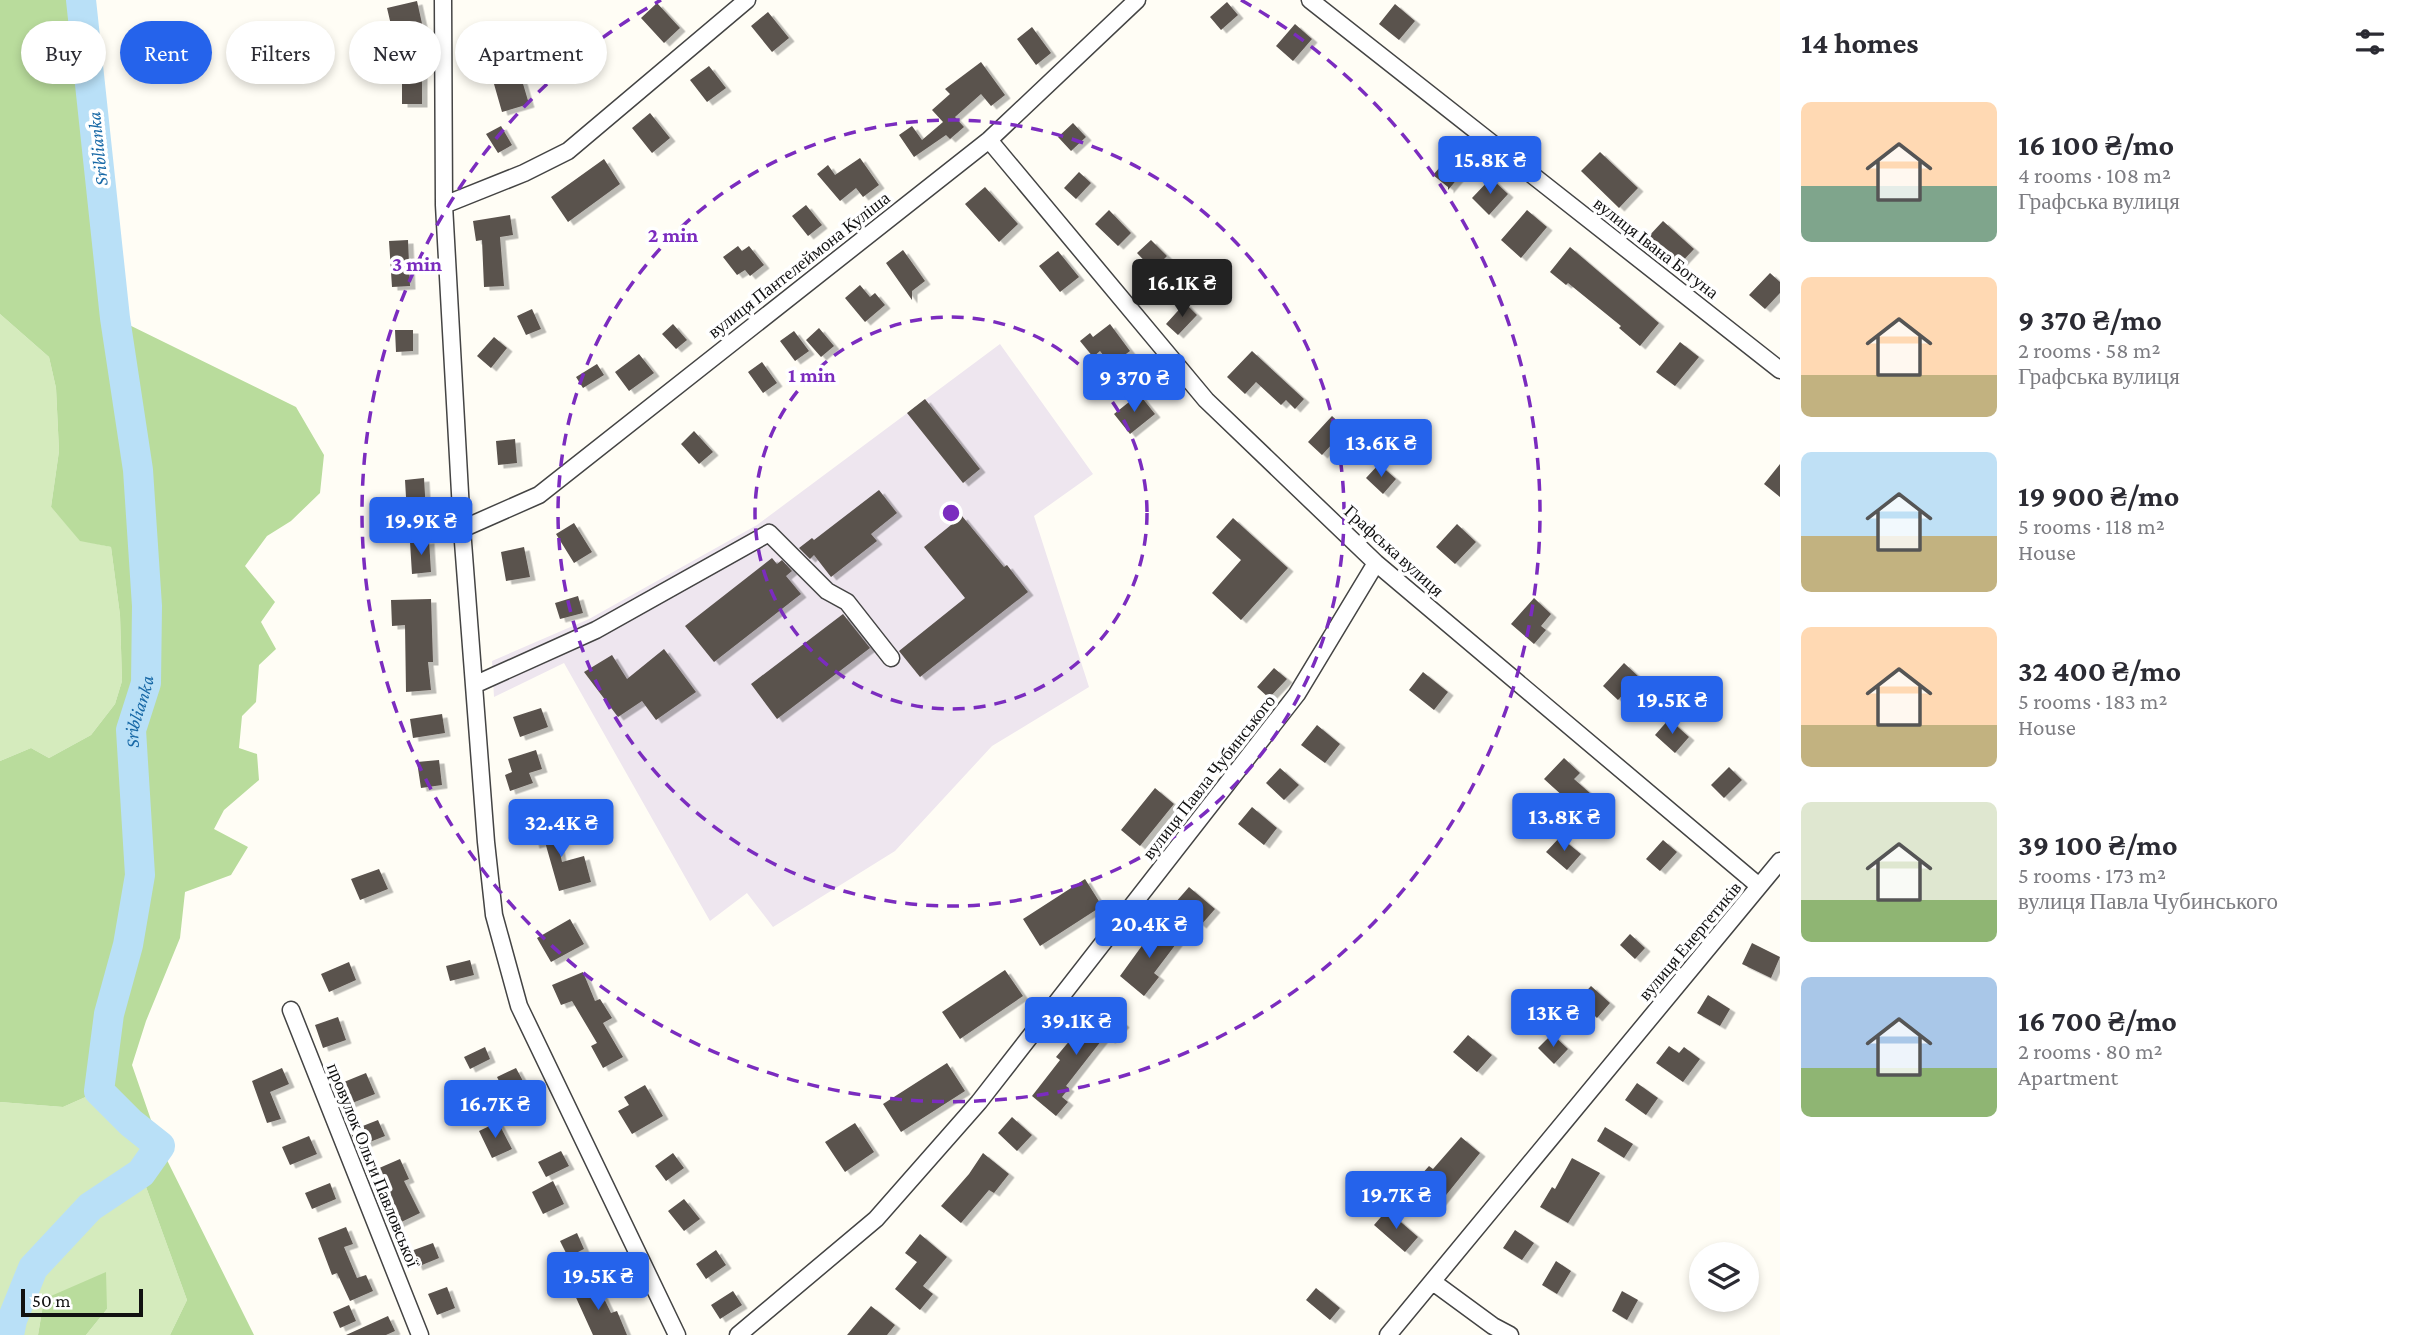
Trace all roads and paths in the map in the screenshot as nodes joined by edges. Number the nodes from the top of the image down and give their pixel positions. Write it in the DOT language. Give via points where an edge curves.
graph roads {
  1 [pos="443,0"];
  2 [pos="747,0"];
  3 [pos="1136,0"];
  4 [pos="1310,0"];
  5 [pos="989,139"];
  6 [pos="444,205"];
  7 [pos="1780,370"];
  8 [pos="463,529"];
  9 [pos="1376,564"];
  10 [pos="891,658"];
  11 [pos="474,685"];
  12 [pos="1780,862"];
  13 [pos="1759,886"];
  14 [pos="291,1010"];
  15 [pos="1433,1282"];
  16 [pos="420,1335"];
  17 [pos="677,1335"];
  18 [pos="738,1335"];
  19 [pos="1388,1335"];
  20 [pos="1510,1335"];
  1 -- 6 [label="street"];
  2 -- 6 [label="street" via="568,151"];
  3 -- 5 [label="street, вулиця Пантелеймона Куліша"];
  4 -- 7 [label="street, вулиця Івана Богуна"];
  5 -- 8 [label="street, вулиця Пантелеймона Куліша" via="539,495"];
  5 -- 9 [label="street, Графська вулиця" via="1206,400"];
  6 -- 8 [label="street"];
  8 -- 11 [label="street"];
  9 -- 13 [label="street, Графська вулиця"];
  9 -- 18 [label="street, вулиця Павла Чубинського" via="1297,694 979,1102 876,1219"];
  10 -- 11 [label="street" via="848,602 827,591 769,533 596,630"];
  11 -- 17 [label="street" via="494,915 519,1006"];
  12 -- 13 [label="street, вулиця Енергетиків"];
  13 -- 15 [label="street, вулиця Енергетиків"];
  14 -- 16 [label="street, провулок Ольги Павловської"];
  15 -- 19 [label="street, вулиця Енергетиків"];
  15 -- 20 [label="street"];
}
